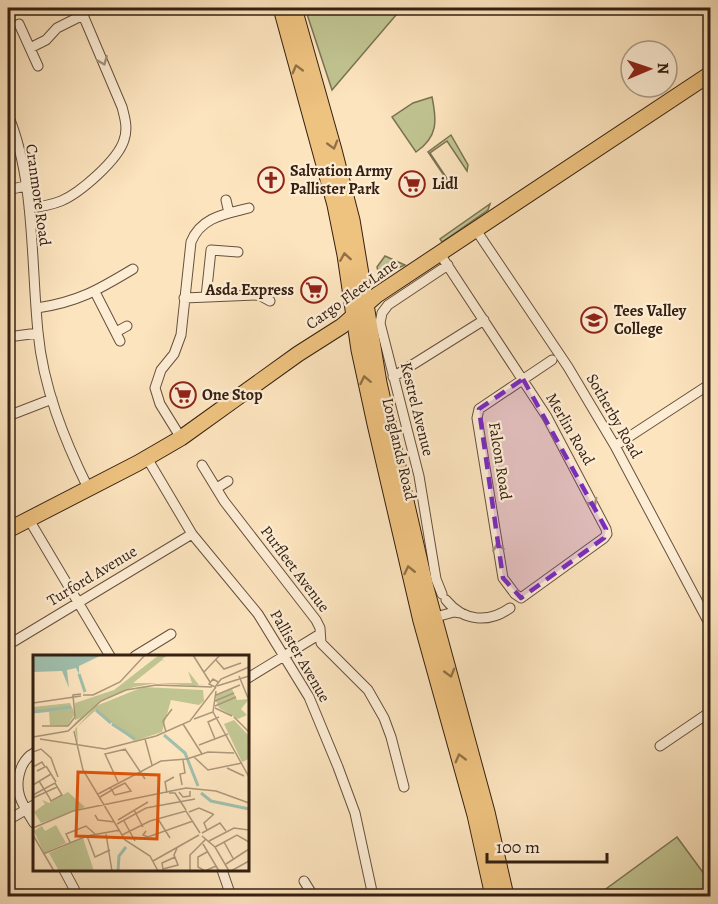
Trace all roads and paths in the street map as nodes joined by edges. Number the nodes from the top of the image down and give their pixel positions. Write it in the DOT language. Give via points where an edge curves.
graph roads {
  1 [pos="280,8"];
  2 [pos="294,8"];
  3 [pos="81,11"];
  4 [pos="19,24"];
  5 [pos="30,48"];
  6 [pos="38,66"];
  7 [pos="711,74"];
  8 [pos="8,118"];
  9 [pos="25,186"];
  10 [pos="8,190"];
  11 [pos="226,200"];
  12 [pos="28,208"];
  13 [pos="249,208"];
  14 [pos="229,213"];
  15 [pos="476,230"];
  16 [pos="238,252"];
  17 [pos="444,259"];
  18 [pos="133,269"];
  19 [pos="95,292"];
  20 [pos="206,297"];
  21 [pos="184,298"];
  22 [pos="270,301"];
  23 [pos="366,304"];
  24 [pos="37,308"];
  25 [pos="354,315"];
  26 [pos="484,320"];
  27 [pos="127,326"];
  28 [pos="38,333"];
  29 [pos="8,337"];
  30 [pos="552,360"];
  31 [pos="393,377"];
  32 [pos="523,379"];
  33 [pos="711,384"];
  34 [pos="52,399"];
  35 [pos="8,416"];
  36 [pos="181,438"];
  37 [pos="615,446"];
  38 [pos="147,458"];
  39 [pos="202,465"];
  40 [pos="228,481"];
  41 [pos="88,488"];
  42 [pos="217,488"];
  43 [pos="28,518"];
  44 [pos="8,530"];
  45 [pos="192,534"];
  46 [pos="520,598"];
  47 [pos="78,603"];
  48 [pos="510,608"];
  49 [pos="461,613"];
  50 [pos="433,618"];
  51 [pos="711,625"];
  52 [pos="171,634"];
  53 [pos="320,634"];
  54 [pos="8,645"];
  55 [pos="109,655"];
  56 [pos="138,655"];
  57 [pos="285,656"];
  58 [pos="249,677"];
  59 [pos="711,712"];
  60 [pos="660,747"];
  61 [pos="33,754"];
  62 [pos="404,787"];
  63 [pos="464,799"];
  64 [pos="30,807"];
  65 [pos="8,820"];
  66 [pos="65,871"];
  67 [pos="222,871"];
  68 [pos="304,881"];
  69 [pos="312,894"];
  70 [pos="78,897"];
  71 [pos="231,897"];
  72 [pos="373,897"];
  73 [pos="486,897"];
  74 [pos="493,897"];
  75 [pos="506,897"];
  25 -- 1 [label="main road, Longlands Road, one-way" via="335,205"];
  2 -- 23 [label="main road, Longlands Road, one-way" via="350,210"];
  3 -- 5 [label="street"];
  3 -- 12 [label="street, one-way" via="122,107 126,123 124,141 107,165 76,192 59,202"];
  4 -- 5 [label="street"];
  5 -- 6 [label="street"];
  7 -- 15 [label="main road, Cargo Fleet Lane"];
  8 -- 9 [label="street, Cranmore Road"];
  9 -- 10 [label="street"];
  9 -- 12 [label="street, Cranmore Road"];
  11 -- 14 [label="street"];
  12 -- 24 [label="street, Cranmore Road"];
  13 -- 14 [label="street"];
  14 -- 21 [label="street" via="206,222 195,233"];
  15 -- 17 [label="main road, Cargo Fleet Lane"];
  15 -- 37 [label="street, Sotherby Road" via="564,361"];
  16 -- 20 [label="street" via="211,250"];
  17 -- 23 [label="main road, Cargo Fleet Lane"];
  17 -- 26 [label="street, Merlin Road"];
  17 -- 31 [label="street, Kestrel Avenue" via="382,313 380,323"];
  18 -- 19 [label="street"];
  19 -- 24 [label="street"];
  19 -- 27 [label="street" via="118,336"];
  20 -- 21 [label="street"];
  20 -- 22 [label="street" via="259,295"];
  21 -- 36 [label="street" via="181,335 155,387 160,404"];
  23 -- 25 [label="main road, Cargo Fleet Lane"];
  23 -- 50 [label="main road, Longlands Road" via="379,383"];
  24 -- 28 [label="street, Cranmore Road"];
  25 -- 36 [label="main road, Cargo Fleet Lane"];
  50 -- 25 [label="main road, Longlands Road, one-way" via="375,424"];
  26 -- 31 [label="street"];
  26 -- 32 [label="street, Merlin Road"];
  28 -- 29 [label="street"];
  28 -- 34 [label="street, Cranmore Road"];
  30 -- 32 [label="street, Falcon Road"];
  31 -- 49 [label="street, Kestrel Avenue" via="419,476 436,579 444,597"];
  46 -- 32 [label="street, Falcon Road, one-way" via="503,578 477,418 479,410"];
  32 -- 46 [label="street, Merlin Road, one-way" via="572,463 607,534"];
  33 -- 37 [label="street"];
  34 -- 35 [label="street"];
  34 -- 41 [label="street, Cranmore Road"];
  36 -- 38 [label="main road, Cargo Fleet Lane"];
  37 -- 51 [label="street, Sotherby Road"];
  38 -- 41 [label="main road, Cargo Fleet Lane"];
  38 -- 45 [label="street, Pallister Avenue"];
  39 -- 42 [label="street, Purfleet Avenue"];
  40 -- 42 [label="street"];
  41 -- 43 [label="main road, Cargo Fleet Lane"];
  42 -- 53 [label="street, Purfleet Avenue" via="316,620"];
  43 -- 44 [label="main road, Cargo Fleet Lane"];
  43 -- 47 [label="street"];
  45 -- 47 [label="street, Turford Avenue"];
  45 -- 57 [label="street, Pallister Avenue" via="258,614"];
  47 -- 54 [label="street, Turford Avenue"];
  47 -- 55 [label="street"];
  48 -- 49 [label="street" via="491,618"];
  49 -- 50 [label="street"];
  74 -- 50 [label="main road, Longlands Road, one-way"];
  50 -- 75 [label="main road, Longlands Road, one-way" via="476,770"];
  52 -- 56 [label="street"];
  53 -- 57 [label="street"];
  53 -- 62 [label="street, Purfleet Avenue" via="321,643 368,690 384,718"];
  57 -- 58 [label="street"];
  57 -- 72 [label="street, Pallister Avenue" via="309,697 338,766 354,813"];
  59 -- 60 [label="street"];
  61 -- 64 [label="street" via="24,762 16,787 19,798"];
  63 -- 73 [label="street"];
  64 -- 65 [label="street"];
  66 -- 70 [label="street"];
  67 -- 71 [label="street"];
  68 -- 69 [label="street"];
}
